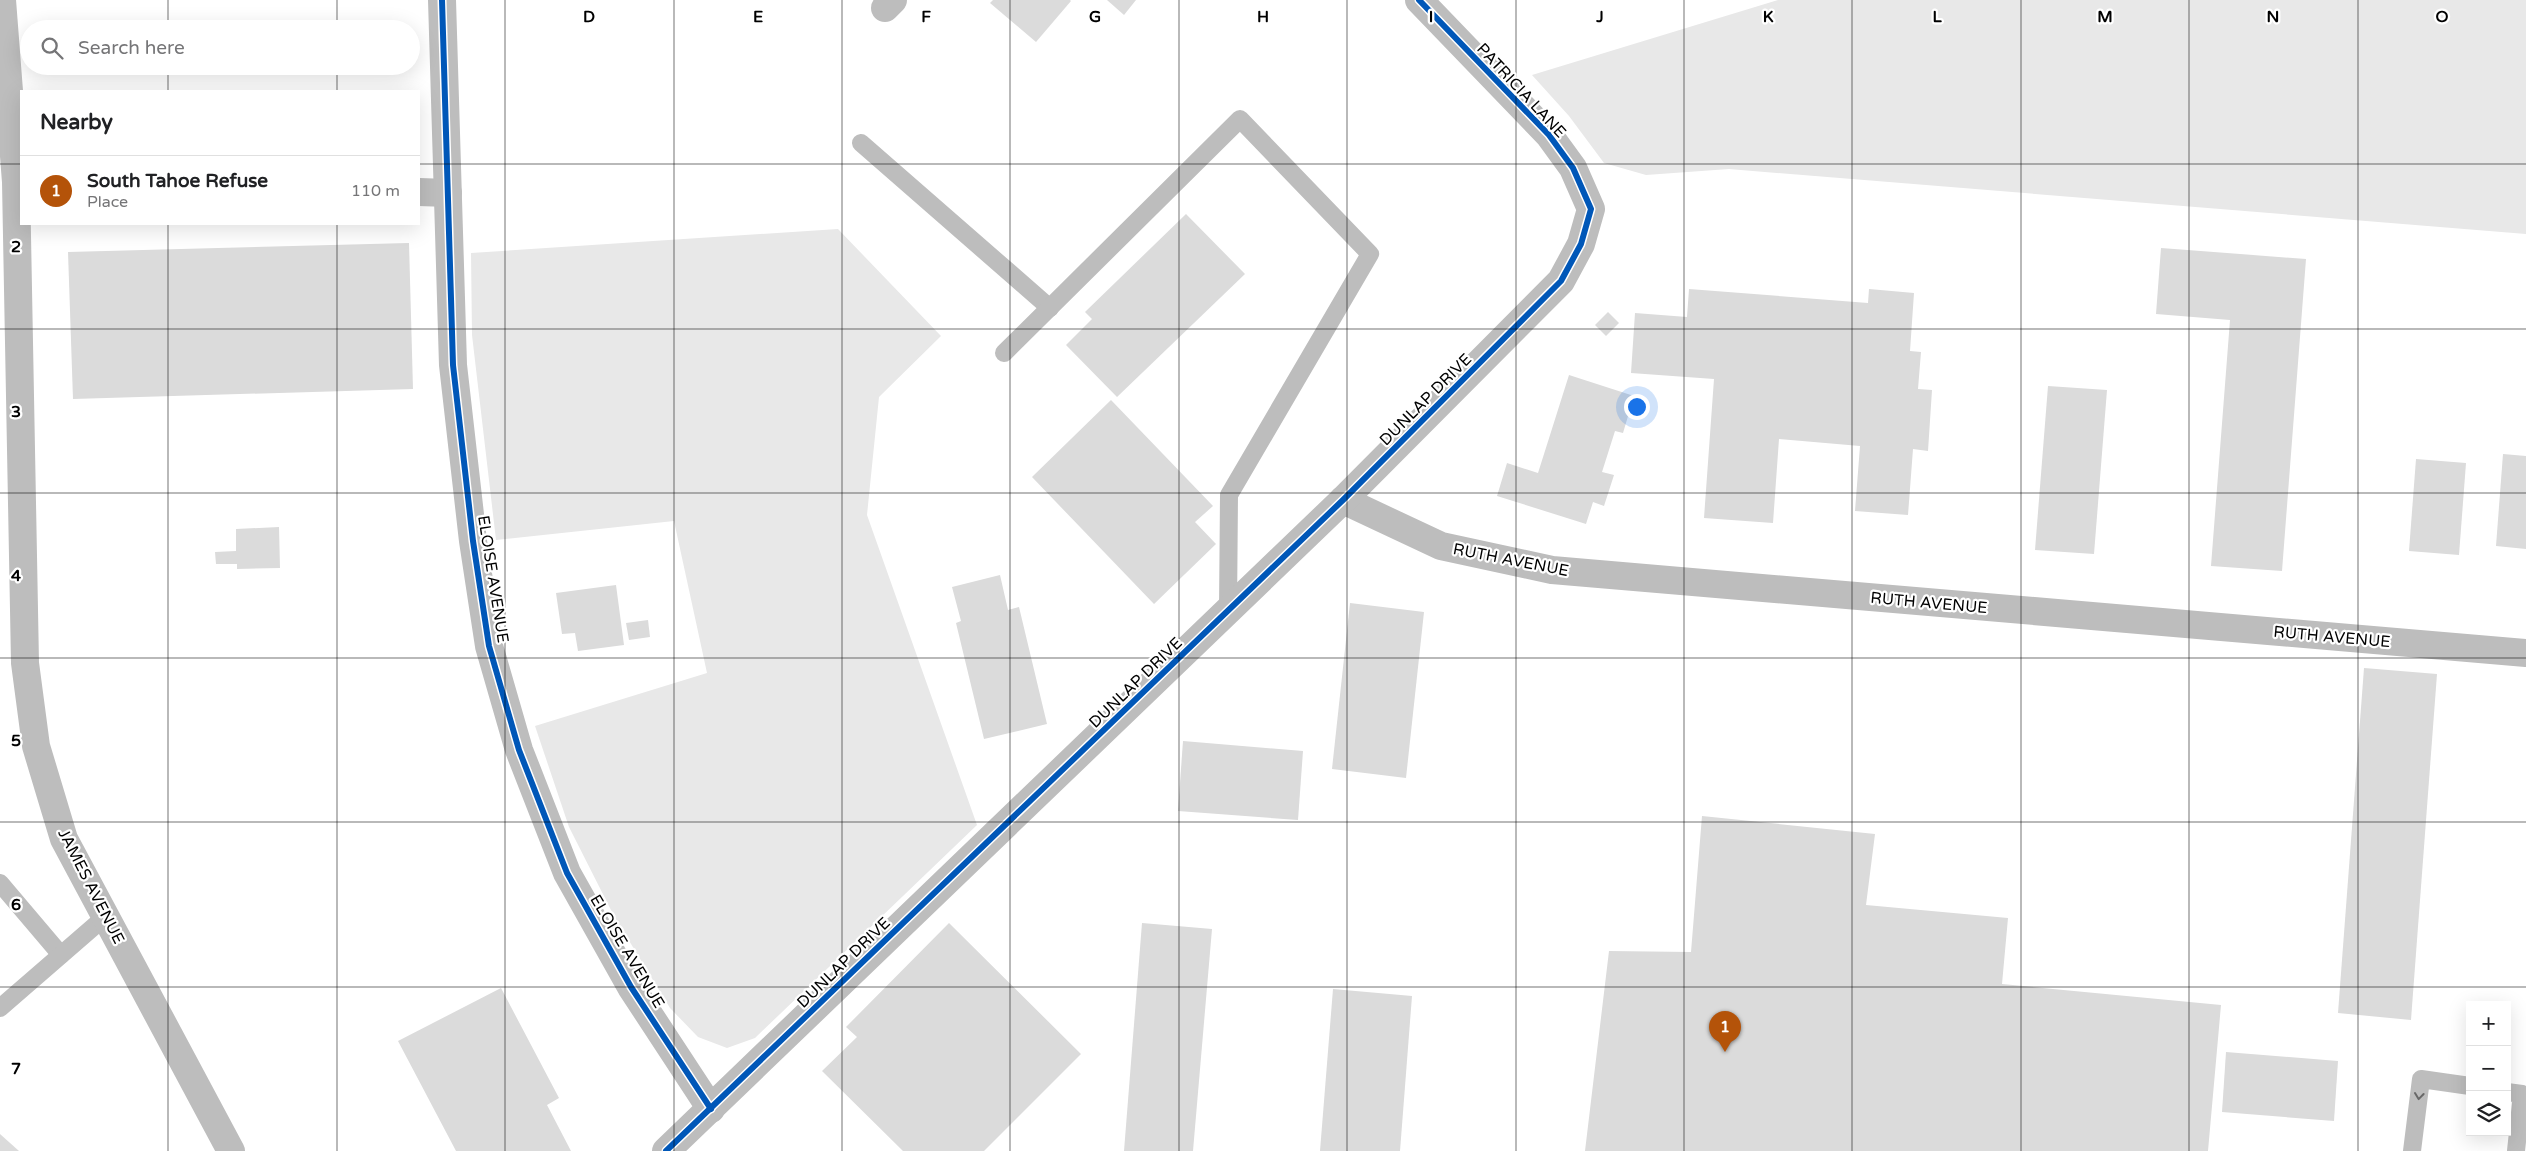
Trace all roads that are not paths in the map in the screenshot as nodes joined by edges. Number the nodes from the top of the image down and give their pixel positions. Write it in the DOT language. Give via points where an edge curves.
graph roads {
  1 [pos="2,0"];
  2 [pos="442,0"];
  3 [pos="1419,0"];
  4 [pos="861,143"];
  5 [pos="12,182"];
  6 [pos="420,192"];
  7 [pos="448,193"];
  8 [pos="1590,209"];
  9 [pos="1050,308"];
  10 [pos="1004,353"];
  11 [pos="1343,500"];
  12 [pos="1228,611"];
  13 [pos="2526,653"];
  14 [pos="0,883"];
  15 [pos="106,916"];
  16 [pos="61,956"];
  17 [pos="0,1008"];
  18 [pos="2466,1085"];
  19 [pos="2511,1093"];
  20 [pos="711,1109"];
  21 [pos="231,1151"];
  22 [pos="666,1151"];
  23 [pos="2412,1151"];
  24 [pos="2516,1151"];
  1 -- 5 [label="street, JAMES AVENUE"];
  2 -- 7 [label="street, ELOISE AVENUE"];
  3 -- 8 [label="street, PATRICIA LANE" via="1549,135 1573,168"];
  4 -- 9 [label="lane"];
  5 -- 15 [label="street, JAMES AVENUE" via="25,663 36,746 64,839"];
  6 -- 7 [label="street"];
  7 -- 20 [label="street, ELOISE AVENUE" via="453,364 473,541 489,646 519,750 567,873 631,987"];
  8 -- 11 [label="street, DUNLAP DRIVE" via="1581,244 1561,281"];
  9 -- 10 [label="lane"];
  9 -- 12 [label="lane" via="1240,119 1370,254 1229,495"];
  11 -- 12 [label="street, DUNLAP DRIVE"];
  11 -- 13 [label="street, RUTH AVENUE" via="1441,546 1552,570"];
  12 -- 20 [label="street, DUNLAP DRIVE"];
  14 -- 16 [label="lane"];
  15 -- 16 [label="lane"];
  15 -- 21 [label="street, JAMES AVENUE"];
  16 -- 17 [label="lane"];
  18 -- 23 [label="lane, one-way" via="2421,1079"];
  19 -- 24 [label="lane" via="2522,1094"];
  20 -- 22 [label="street, DUNLAP DRIVE"];
}
